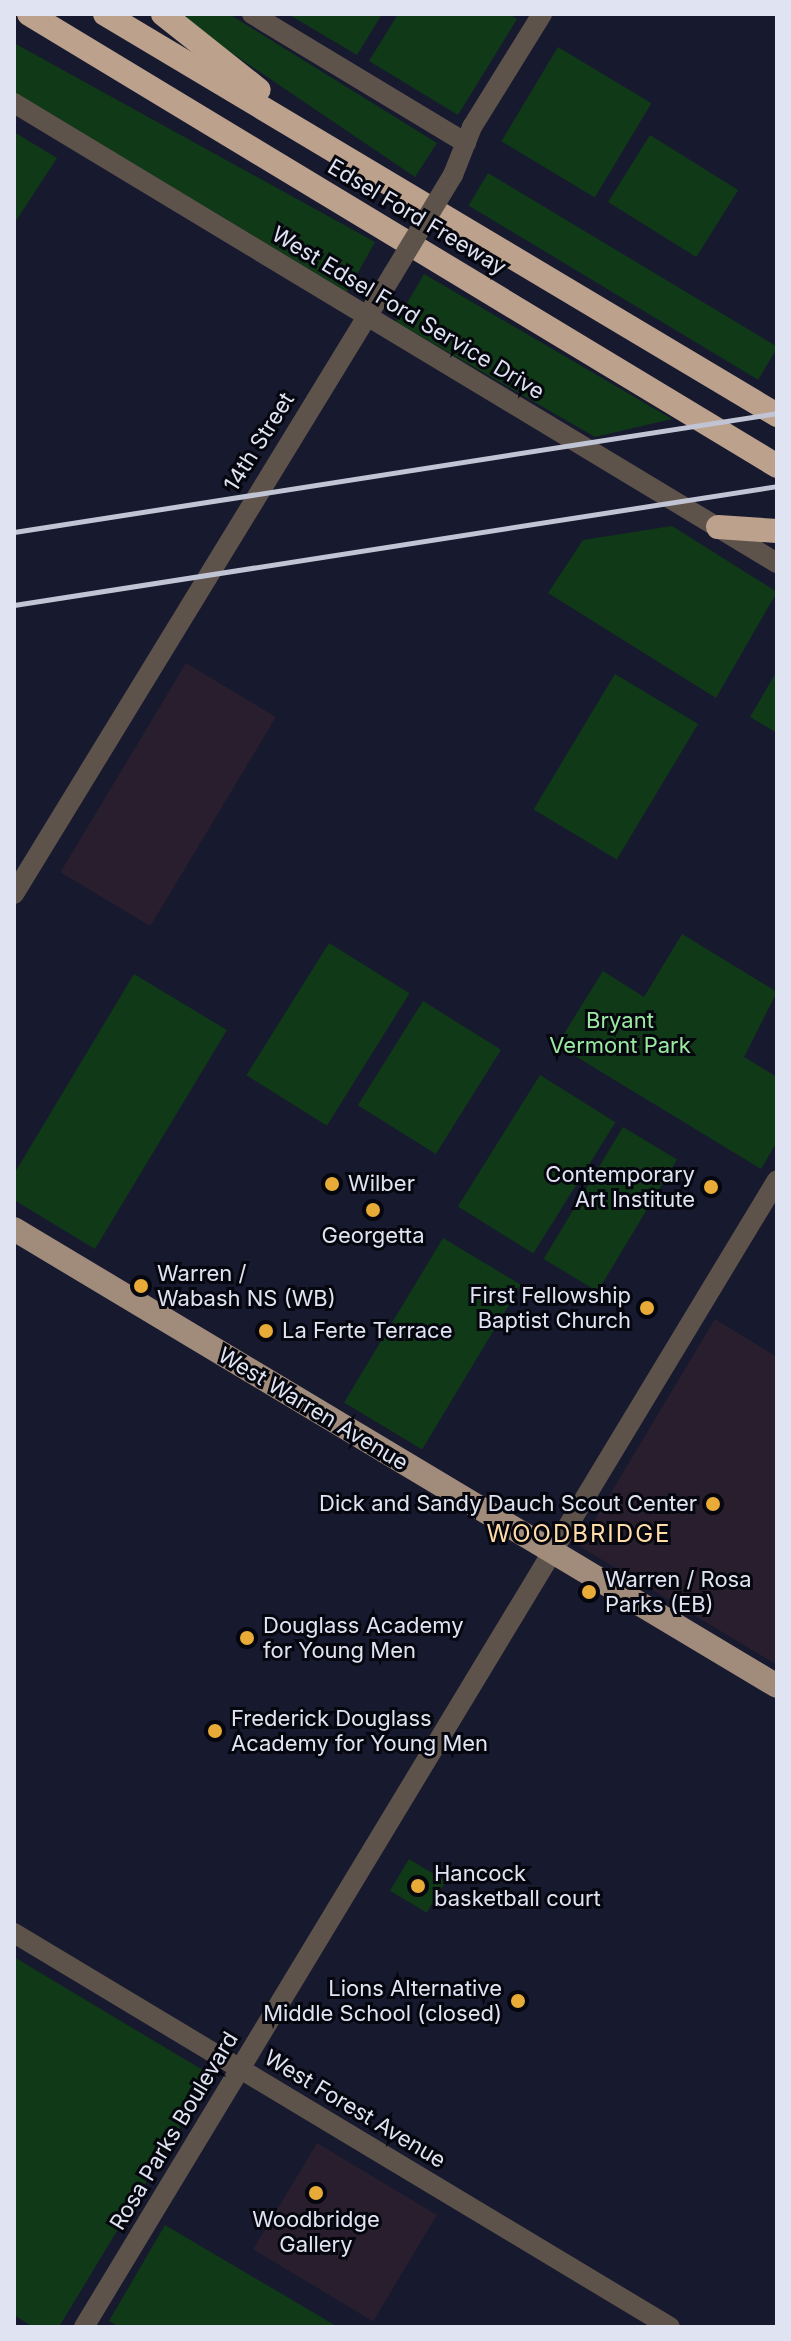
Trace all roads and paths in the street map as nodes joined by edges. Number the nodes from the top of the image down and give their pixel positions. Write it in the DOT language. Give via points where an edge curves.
graph roads {
  1 [pos="29,14"];
  2 [pos="105,14"];
  3 [pos="163,14"];
  4 [pos="252,14"];
  5 [pos="542,14"];
  6 [pos="14,24"];
  7 [pos="14,103"];
  8 [pos="198,113"];
  9 [pos="466,143"];
  10 [pos="333,149"];
  11 [pos="365,316"];
  12 [pos="777,415"];
  13 [pos="777,466"];
  14 [pos="718,527"];
  15 [pos="777,531"];
  16 [pos="777,563"];
  17 [pos="14,894"];
  18 [pos="777,1180"];
  19 [pos="14,1229"];
  20 [pos="552,1554"];
  21 [pos="777,1686"];
  22 [pos="14,1933"];
  23 [pos="240,2069"];
  24 [pos="84,2327"];
  25 [pos="670,2327"];
  1 -- 8 [label="highway, Edsel Ford Freeway"];
  2 -- 10 [label="highway, Edsel Ford Freeway"];
  3 -- 10 [label="highway"];
  4 -- 9 [label="street"];
  5 -- 9 [label="street, 14th Street"];
  6 -- 8 [label="highway" via="129,92"];
  7 -- 11 [label="street, West Edsel Ford Service Drive"];
  8 -- 13 [label="highway, Edsel Ford Freeway"];
  9 -- 11 [label="street, 14th Street, bridge" via="453,175"];
  10 -- 12 [label="highway, Edsel Ford Freeway"];
  11 -- 14 [label="street, West Edsel Ford Service Drive"];
  11 -- 17 [label="street, 14th Street"];
  14 -- 15 [label="highway"];
  14 -- 16 [label="street, West Edsel Ford Service Drive"];
  18 -- 20 [label="street, Rosa Parks Boulevard"];
  19 -- 20 [label="main road, West Warren Avenue"];
  20 -- 21 [label="main road, West Warren Avenue"];
  20 -- 23 [label="street, Rosa Parks Boulevard"];
  22 -- 23 [label="street, West Forest Avenue"];
  23 -- 24 [label="street, Rosa Parks Boulevard"];
  23 -- 25 [label="street, West Forest Avenue"];
}
